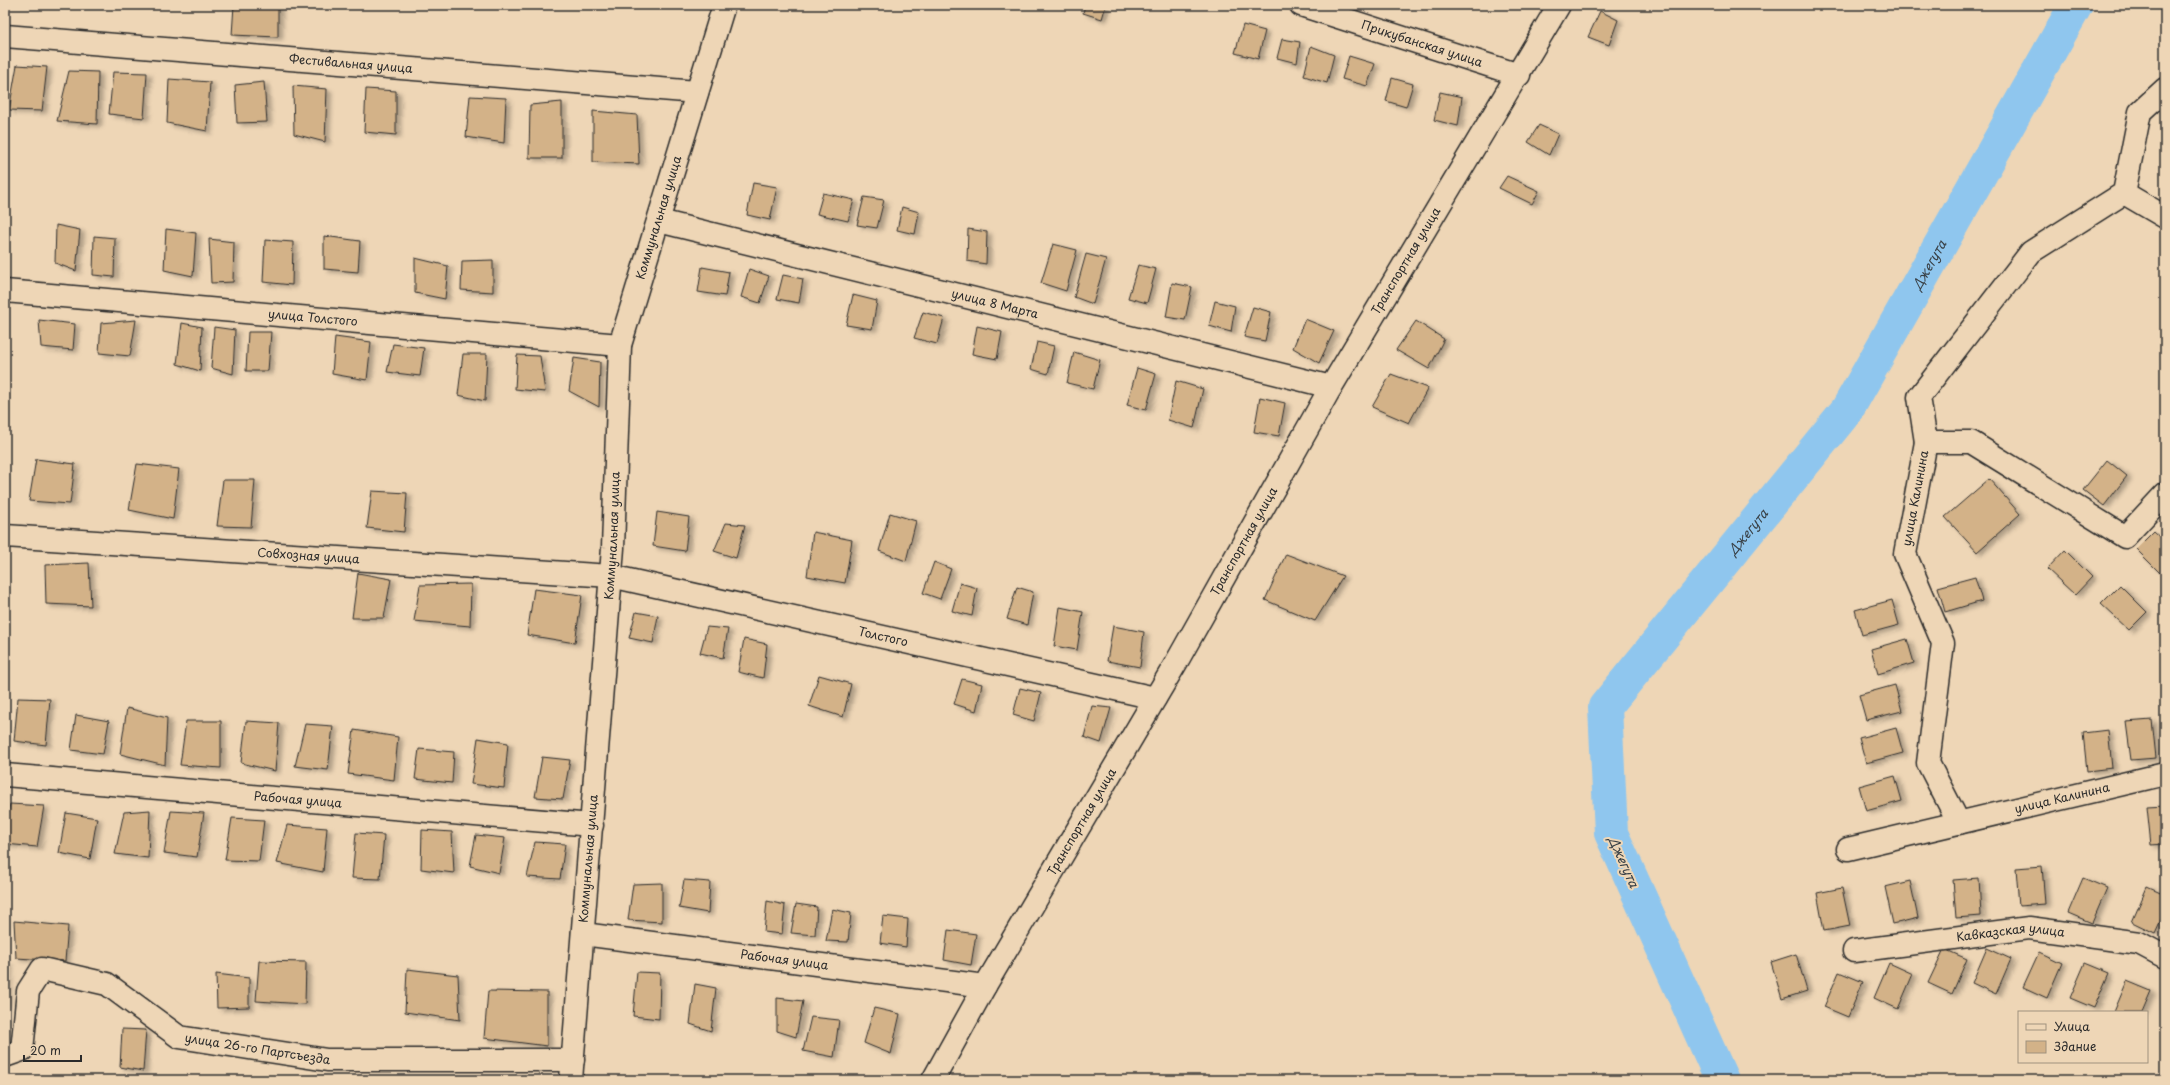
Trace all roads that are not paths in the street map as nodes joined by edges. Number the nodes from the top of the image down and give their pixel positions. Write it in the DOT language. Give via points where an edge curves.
graph roads {
  1 [pos="724,5"];
  2 [pos="1301,5"];
  3 [pos="1559,5"];
  4 [pos="5,36"];
  5 [pos="1519,75"];
  6 [pos="2165,89"];
  7 [pos="697,92"];
  8 [pos="2124,193"];
  9 [pos="2165,217"];
  10 [pos="659,221"];
  11 [pos="5,291"];
  12 [pos="620,345"];
  13 [pos="1331,387"];
  14 [pos="1926,442"];
  15 [pos="2165,494"];
  16 [pos="5,536"];
  17 [pos="611,576"];
  18 [pos="1155,698"];
  19 [pos="2165,774"];
  20 [pos="5,775"];
  21 [pos="1959,823"];
  22 [pos="592,826"];
  23 [pos="1848,849"];
  24 [pos="584,934"];
  25 [pos="1854,951"];
  26 [pos="2165,957"];
  27 [pos="985,986"];
  28 [pos="5,1056"];
  29 [pos="572,1070"];
  30 [pos="933,1080"];
  1 -- 7 [label="street, Коммунальная улица"];
  2 -- 5 [label="street, Прикубанская улица"];
  3 -- 5 [label="street, Транспортная улица"];
  4 -- 7 [label="street, Фестивальная улица"];
  5 -- 13 [label="street, Транспортная улица"];
  6 -- 8 [label="street" via="2140,112"];
  7 -- 10 [label="street, Коммунальная улица"];
  8 -- 9 [label="street"];
  8 -- 14 [label="street" via="2031,252 1919,397"];
  10 -- 12 [label="street, Коммунальная улица"];
  10 -- 13 [label="street, улица 8 Марта"];
  11 -- 12 [label="street, улица Толстого"];
  12 -- 17 [label="street, Коммунальная улица"];
  13 -- 18 [label="street, Транспортная улица"];
  14 -- 15 [label="street, улица Калинина" via="1971,442 2125,537"];
  14 -- 21 [label="street, улица Калинина" via="1905,554 1943,643 1928,763"];
  16 -- 17 [label="street, Совхозная улица"];
  17 -- 18 [label="street, Толстого"];
  17 -- 22 [label="street, Коммунальная улица"];
  18 -- 27 [label="street, Транспортная улица"];
  19 -- 21 [label="street, улица Калинина"];
  20 -- 22 [label="street, Рабочая улица"];
  21 -- 23 [label="street, улица Калинина"];
  22 -- 24 [label="street, Коммунальная улица"];
  24 -- 27 [label="street, Рабочая улица"];
  24 -- 29 [label="street, Коммунальная улица"];
  25 -- 26 [label="street, Кавказская улица" via="2029,928 2139,943"];
  27 -- 30 [label="street, Транспортная улица"];
  28 -- 29 [label="street, улица 26-го Партсъезда" via="22,1050 28,992 42,969 107,984 179,1037 327,1060"];
}
